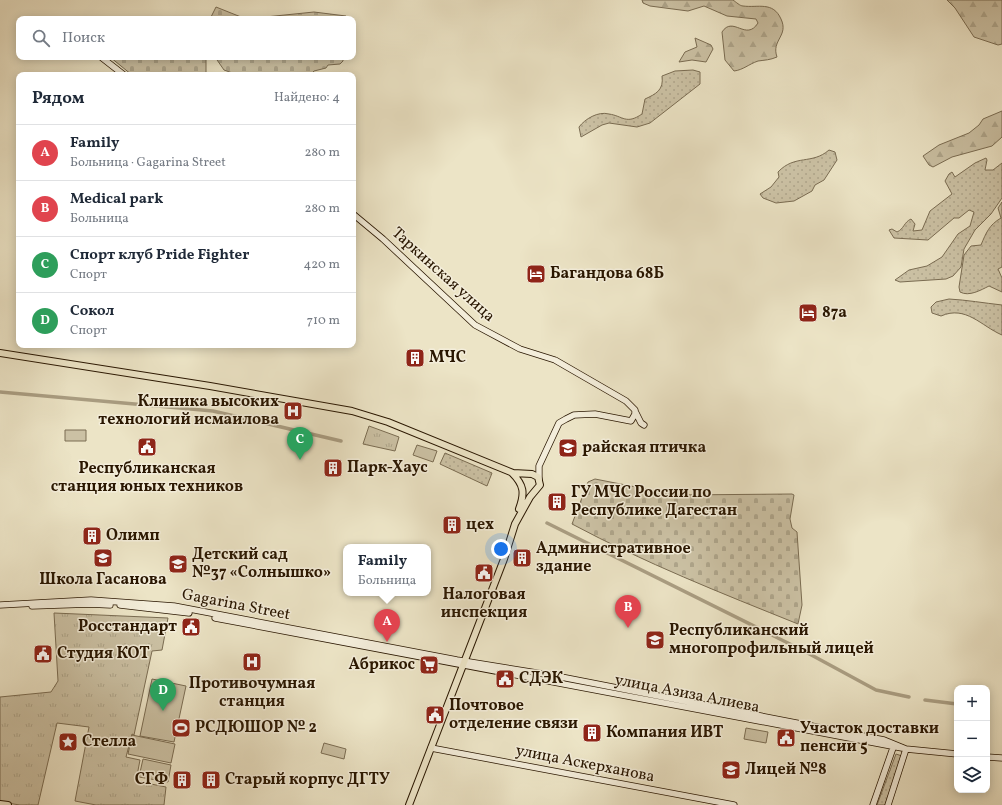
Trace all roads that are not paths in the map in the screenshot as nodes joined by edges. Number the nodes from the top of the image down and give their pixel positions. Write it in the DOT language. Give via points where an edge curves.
graph roads {
  1 [pos="105,60"];
  2 [pos="120,72"];
  3 [pos="356,216"];
  4 [pos="0,354"];
  5 [pos="635,410"];
  6 [pos="644,425"];
  7 [pos="539,466"];
  8 [pos="527,474"];
  9 [pos="539,480"];
  10 [pos="522,485"];
  11 [pos="535,491"];
  12 [pos="515,524"];
  13 [pos="0,605"];
  14 [pos="0,609"];
  15 [pos="463,663"];
  16 [pos="894,745"];
  17 [pos="431,748"];
  18 [pos="906,749"];
  19 [pos="954,754"];
  20 [pos="990,757"];
  21 [pos="1002,758"];
  22 [pos="0,804"];
  23 [pos="8,805"];
  24 [pos="409,805"];
  25 [pos="734,805"];
  26 [pos="873,805"];
  27 [pos="888,805"];
  1 -- 2 [label="main road"];
  3 -- 5 [label="main road, Таркинская улица" via="475,325 520,349 555,360 626,401"];
  4 -- 8 [label="main road" via="352,411 388,422 513,473"];
  4 -- 10 [label="main road" via="352,411 512,473"];
  5 -- 6 [label="main road, Таркинская улица"];
  5 -- 7 [label="main road" via="631,421 595,414 574,415 559,423"];
  7 -- 8 [label="main road"];
  7 -- 9 [label="main road"];
  8 -- 9 [label="main road" via="535,474"];
  8 -- 10 [label="main road"];
  9 -- 11 [label="main road" via="540,485"];
  10 -- 11 [label="main road" via="528,491"];
  10 -- 12 [label="main road" via="523,496"];
  11 -- 12 [label="main road"];
  12 -- 15 [label="main road"];
  13 -- 15 [label="main road, Gagarina Street" via="91,600 174,606"];
  14 -- 15 [label="main road, Gagarina Street" via="90,604 167,610"];
  15 -- 16 [label="main road, улица Азиза Алиева"];
  15 -- 16 [label="main road, улица Азиза Алиева" via="556,676"];
  15 -- 17 [label="main road"];
  16 -- 18 [label="main road"];
  16 -- 26 [label="main road"];
  17 -- 24 [label="main road"];
  17 -- 25 [label="main road, улица Аскерханова"];
  18 -- 19 [label="main road"];
  18 -- 27 [label="main road"];
  20 -- 21 [label="main road"];
  22 -- 23 [label="main road"];
}
